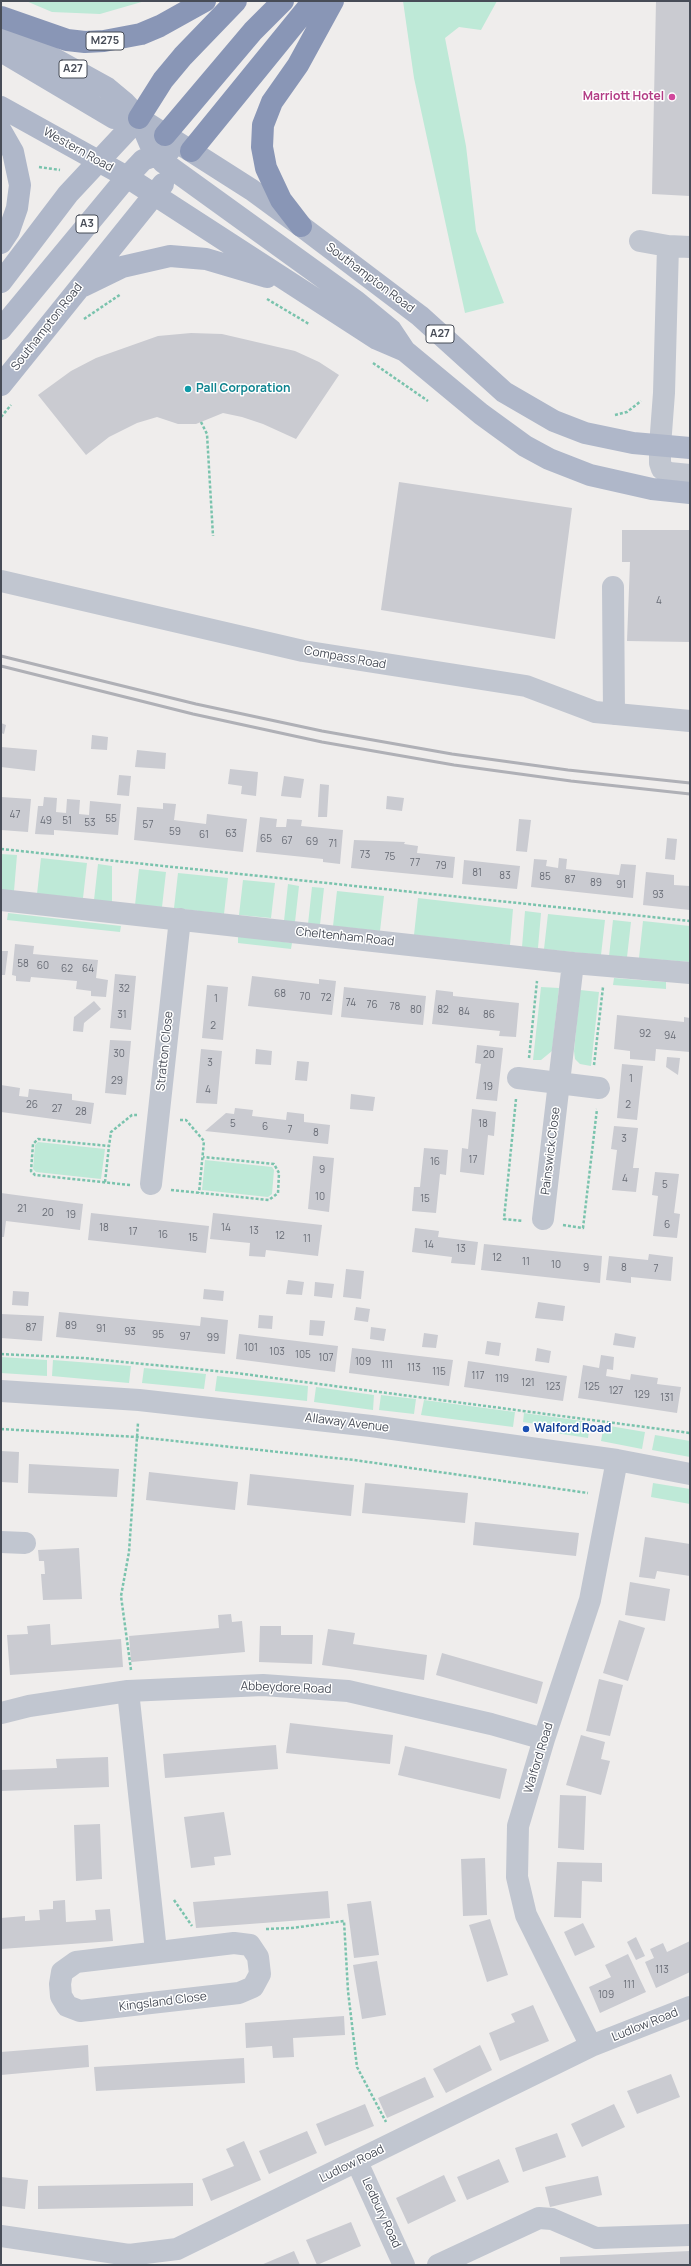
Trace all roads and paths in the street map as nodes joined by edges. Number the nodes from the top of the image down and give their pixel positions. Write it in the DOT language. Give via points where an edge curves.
graph roads {
  1 [pos="205,1"];
  2 [pos="236,1"];
  3 [pos="283,1"];
  4 [pos="313,1"];
  5 [pos="333,1"];
  6 [pos="1,17"];
  7 [pos="1,27"];
  8 [pos="1,51"];
  9 [pos="1,107"];
  10 [pos="1,130"];
  11 [pos="141,139"];
  12 [pos="191,151"];
  13 [pos="102,157"];
  14 [pos="174,171"];
  15 [pos="126,177"];
  16 [pos="154,195"];
  17 [pos="301,226"];
  18 [pos="640,241"];
  19 [pos="1,243"];
  20 [pos="668,246"];
  21 [pos="690,247"];
  22 [pos="1,282"];
  23 [pos="77,289"];
  24 [pos="302,290"];
  25 [pos="126,291"];
  26 [pos="264,297"];
  27 [pos="78,323"];
  28 [pos="311,325"];
  29 [pos="1,329"];
  30 [pos="405,351"];
  31 [pos="371,361"];
  32 [pos="8,393"];
  33 [pos="434,406"];
  34 [pos="1,417"];
  35 [pos="201,422"];
  36 [pos="660,446"];
  37 [pos="690,448"];
  38 [pos="690,475"];
  39 [pos="690,493"];
  40 [pos="213,536"];
  41 [pos="1,581"];
  42 [pos="613,587"];
  43 [pos="614,714"];
  44 [pos="690,721"];
  45 [pos="1,849"];
  46 [pos="1,900"];
  47 [pos="180,919"];
  48 [pos="690,921"];
  49 [pos="573,963"];
  50 [pos="690,973"];
  51 [pos="518,1078"];
  52 [pos="559,1083"];
  53 [pos="599,1088"];
  54 [pos="109,1146"];
  55 [pos="203,1157"];
  56 [pos="105,1182"];
  57 [pos="151,1184"];
  58 [pos="199,1193"];
  59 [pos="543,1219"];
  60 [pos="1,1354"];
  61 [pos="1,1391"];
  62 [pos="140,1400"];
  63 [pos="1,1429"];
  64 [pos="690,1433"];
  65 [pos="137,1437"];
  66 [pos="617,1460"];
  67 [pos="690,1474"];
  68 [pos="610,1496"];
  69 [pos="1,1542"];
  70 [pos="26,1543"];
  71 [pos="131,1691"];
  72 [pos="1,1713"];
  73 [pos="544,1739"];
  74 [pos="169,1893"];
  75 [pos="260,1930"];
  76 [pos="196,1933"];
  77 [pos="156,1951"];
  78 [pos="690,2006"];
  79 [pos="591,2046"];
  80 [pos="398,2142"];
  81 [pos="357,2162"];
  82 [pos="690,2235"];
  83 [pos="1,2236"];
  84 [pos="158,2259"];
  85 [pos="404,2265"];
  86 [pos="438,2265"];
  1 -- 6 [label="highway, M275" via="141,34 104,42 67,40"];
  2 -- 11 [label="highway" via="163,80"];
  3 -- 11 [label="highway"];
  4 -- 12 [label="highway"];
  5 -- 17 [label="highway" via="301,59 272,102 263,125 262,147 266,168 281,200"];
  7 -- 11 [label="main road, A27" via="107,88 125,103"];
  8 -- 11 [label="main road, A27"];
  9 -- 13 [label="main road, Western Road" via="71,146"];
  10 -- 19 [label="main road" via="12,152 20,185 17,208 9,231"];
  11 -- 12 [label="main road, A27"];
  11 -- 13 [label="main road"];
  11 -- 14 [label="main road"];
  11 -- 15 [label="main road, A3"];
  11 -- 16 [label="main road, A27"];
  12 -- 14 [label="main road, Southampton Road"];
  12 -- 17 [label="main road, Southampton Road / A27" via="252,190"];
  13 -- 15 [label="main road, Western Road"];
  13 -- 22 [label="main road" via="63,201"];
  14 -- 16 [label="main road, Southampton Road"];
  14 -- 30 [label="main road" via="357,302 391,330"];
  15 -- 16 [label="main road, Western Road"];
  15 -- 29 [label="main road, A3"];
  16 -- 23 [label="main road, Southampton Road"];
  16 -- 24 [label="main road"];
  17 -- 36 [label="main road, Southampton Road / A27" via="420,316 504,392 554,421 585,433"];
  18 -- 20 [label="street"];
  20 -- 21 [label="street"];
  20 -- 36 [label="street"];
  23 -- 24 [label="main road" via="136,263 164,257 186,256 206,258 249,270"];
  23 -- 32 [label="main road, Southampton Road"];
  24 -- 30 [label="main road" via="377,339"];
  25 -- 27 [label="path"];
  26 -- 28 [label="path"];
  30 -- 39 [label="main road" via="481,414 525,446 549,459 590,475 652,489"];
  31 -- 33 [label="path"];
  32 -- 34 [label="path"];
  35 -- 40 [label="path" via="207,434"];
  36 -- 37 [label="main road, Southampton Road / A27"];
  36 -- 38 [label="street" via="662,469 669,473"];
  41 -- 43 [label="street, Compass Road" via="303,651 526,686 595,712"];
  42 -- 43 [label="street"];
  43 -- 44 [label="street, Compass Road"];
  45 -- 48 [label="path"];
  46 -- 47 [label="street, Cheltenham Road"];
  47 -- 49 [label="street, Cheltenham Road"];
  47 -- 57 [label="street, Stratton Close"];
  49 -- 50 [label="street, Cheltenham Road"];
  49 -- 52 [label="street, Painswick Close"];
  51 -- 52 [label="street"];
  52 -- 53 [label="street"];
  52 -- 59 [label="street, Painswick Close"];
  54 -- 56 [label="path"];
  55 -- 58 [label="path"];
  60 -- 64 [label="path" via="83,1358 236,1373"];
  61 -- 62 [label="street, Allaway Avenue"];
  62 -- 65 [label="path"];
  62 -- 66 [label="street, Allaway Avenue" via="371,1426"];
  63 -- 65 [label="path"];
  65 -- 68 [label="path" via="354,1460"];
  65 -- 71 [label="path" via="129,1552 121,1596"];
  66 -- 67 [label="street, Allaway Avenue"];
  66 -- 68 [label="street, Walford Road"];
  68 -- 73 [label="street, Walford Road" via="590,1600"];
  69 -- 70 [label="street"];
  71 -- 72 [label="street, Abbeydore Road" via="29,1706"];
  71 -- 73 [label="street, Abbeydore Road" via="263,1685 348,1691"];
  71 -- 77 [label="street"];
  73 -- 79 [label="street, Walford Road" via="518,1826 517,1877 526,1915"];
  74 -- 76 [label="path"];
  75 -- 80 [label="path" via="344,1921 348,1991 357,2067"];
  77 -- 77 [label="street, Kingsland Close" via="234,1942 250,1945 258,1957 260,1974 253,1987 239,1993 80,2011 67,2006 61,1996 62,1972 76,1962"];
  78 -- 79 [label="street, Ludlow Road"];
  79 -- 80 [label="street, Ludlow Road"];
  80 -- 81 [label="street, Ludlow Road"];
  81 -- 84 [label="street, Ludlow Road"];
  81 -- 85 [label="street, Ledbury Road"];
  82 -- 86 [label="street" via="596,2238 552,2219 539,2218"];
  83 -- 84 [label="street, Ludlow Road"];
}
